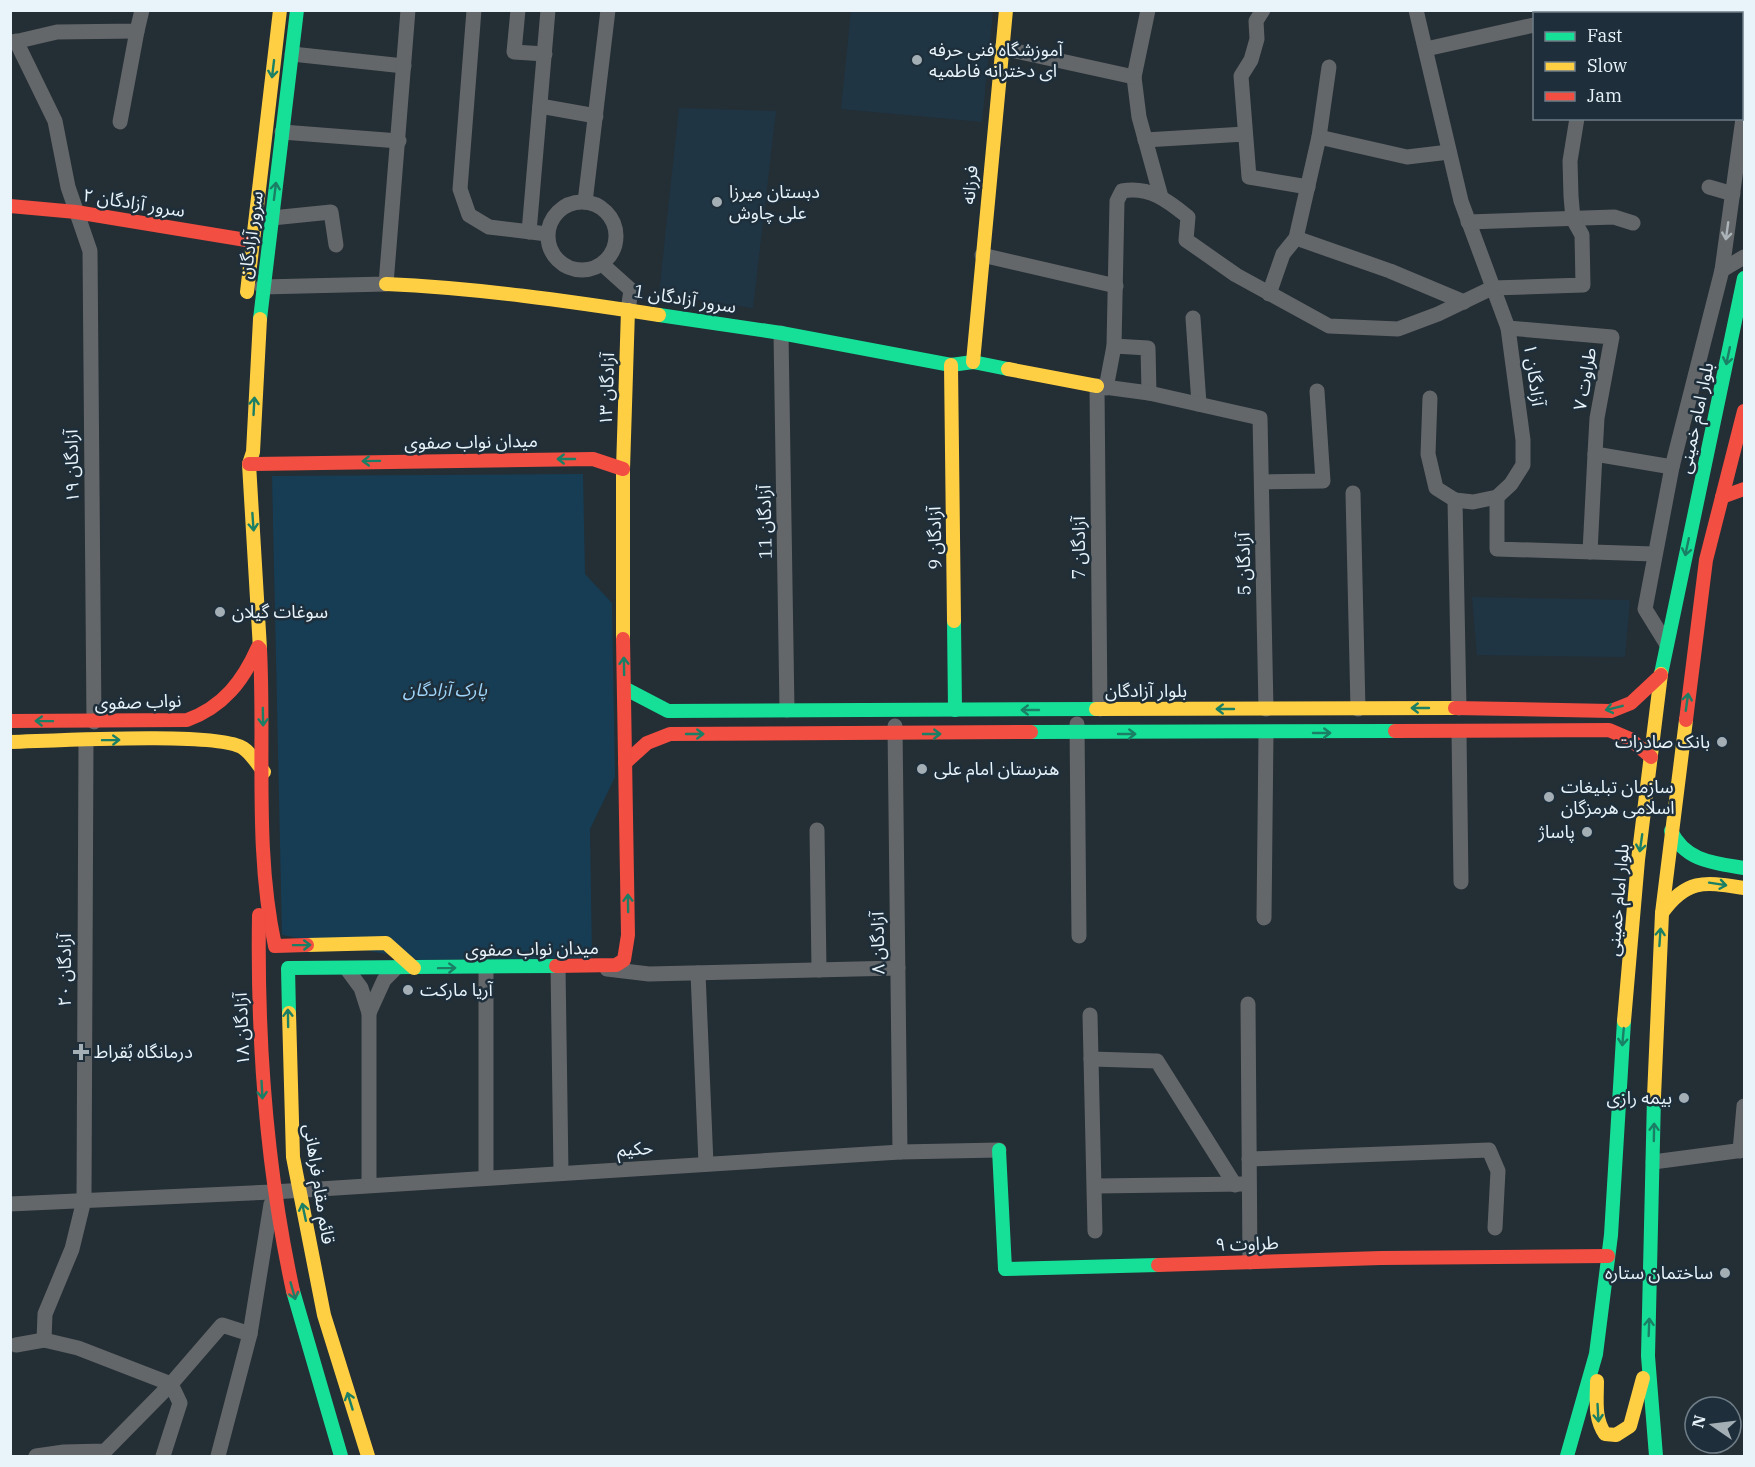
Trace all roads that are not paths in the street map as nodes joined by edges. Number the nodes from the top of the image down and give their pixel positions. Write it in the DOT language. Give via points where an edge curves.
graph roads {
  1 [pos="142,10"];
  2 [pos="280,10"];
  3 [pos="297,10"];
  4 [pos="408,10"];
  5 [pos="474,10"];
  6 [pos="519,10"];
  7 [pos="549,10"];
  8 [pos="608,10"];
  9 [pos="1006,10"];
  10 [pos="1148,10"];
  11 [pos="1263,10"];
  12 [pos="1416,10"];
  13 [pos="1651,10"];
  14 [pos="1621,12"];
  15 [pos="1533,25"];
  16 [pos="137,31"];
  17 [pos="13,42"];
  18 [pos="1002,48"];
  19 [pos="1426,49"];
  20 [pos="292,54"];
  21 [pos="545,54"];
  22 [pos="404,66"];
  23 [pos="1329,66"];
  24 [pos="1134,77"];
  25 [pos="540,106"];
  26 [pos="596,116"];
  27 [pos="1577,120"];
  28 [pos="1743,120"];
  29 [pos="120,122"];
  30 [pos="282,132"];
  31 [pos="1245,134"];
  32 [pos="1319,137"];
  33 [pos="1145,140"];
  34 [pos="399,141"];
  35 [pos="1449,152"];
  36 [pos="1308,187"];
  37 [pos="1709,187"];
  38 [pos="1733,194"];
  39 [pos="1161,197"];
  40 [pos="585,202"];
  41 [pos="10,206"];
  42 [pos="76,212"];
  43 [pos="272,218"];
  44 [pos="1573,219"];
  45 [pos="1468,222"];
  46 [pos="1633,223"];
  47 [pos="530,232"];
  48 [pos="547,234"];
  49 [pos="1296,238"];
  50 [pos="252,241"];
  51 [pos="336,245"];
  52 [pos="982,255"];
  53 [pos="1744,257"];
  54 [pos="602,264"];
  55 [pos="1722,270"];
  56 [pos="1744,278"];
  57 [pos="386,284"];
  58 [pos="1116,286"];
  59 [pos="262,287"];
  60 [pos="1492,288"];
  61 [pos="1269,294"];
  62 [pos="1464,302"];
  63 [pos="246,310"];
  64 [pos="628,310"];
  65 [pos="1193,318"];
  66 [pos="1508,328"];
  67 [pos="781,333"];
  68 [pos="1114,346"];
  69 [pos="973,362"];
  70 [pos="951,365"];
  71 [pos="1102,387"];
  72 [pos="1317,391"];
  73 [pos="1149,393"];
  74 [pos="1430,398"];
  75 [pos="1199,404"];
  76 [pos="241,411"];
  77 [pos="1744,417"];
  78 [pos="1595,454"];
  79 [pos="244,459"];
  80 [pos="1671,468"];
  81 [pos="623,469"];
  82 [pos="1262,482"];
  83 [pos="1744,489"];
  84 [pos="1353,493"];
  85 [pos="1497,497"];
  86 [pos="1722,497"];
  87 [pos="1455,500"];
  88 [pos="1590,552"];
  89 [pos="1654,554"];
  90 [pos="262,639"];
  91 [pos="1666,644"];
  92 [pos="1661,675"];
  93 [pos="624,688"];
  94 [pos="1459,708"];
  95 [pos="1077,709"];
  96 [pos="1100,709"];
  97 [pos="1266,709"];
  98 [pos="1358,709"];
  99 [pos="787,710"];
  100 [pos="895,710"];
  101 [pos="955,710"];
  102 [pos="668,711"];
  103 [pos="196,718"];
  104 [pos="10,721"];
  105 [pos="94,722"];
  106 [pos="1459,732"];
  107 [pos="1266,733"];
  108 [pos="895,734"];
  109 [pos="1077,734"];
  110 [pos="670,735"];
  111 [pos="203,739"];
  112 [pos="10,741"];
  113 [pos="86,741"];
  114 [pos="1651,757"];
  115 [pos="625,763"];
  116 [pos="264,772"];
  117 [pos="817,831"];
  118 [pos="1671,831"];
  119 [pos="261,863"];
  120 [pos="1744,868"];
  121 [pos="1461,882"];
  122 [pos="1744,888"];
  123 [pos="1662,913"];
  124 [pos="1264,918"];
  125 [pos="628,935"];
  126 [pos="1079,936"];
  127 [pos="558,966"];
  128 [pos="587,966"];
  129 [pos="486,967"];
  130 [pos="414,968"];
  131 [pos="898,968"];
  132 [pos="346,969"];
  133 [pos="394,969"];
  134 [pos="819,970"];
  135 [pos="698,973"];
  136 [pos="649,974"];
  137 [pos="1248,1005"];
  138 [pos="369,1013"];
  139 [pos="1090,1016"];
  140 [pos="1092,1059"];
  141 [pos="1744,1106"];
  142 [pos="999,1150"];
  143 [pos="1742,1150"];
  144 [pos="900,1152"];
  145 [pos="1249,1159"];
  146 [pos="1653,1162"];
  147 [pos="706,1164"];
  148 [pos="561,1173"];
  149 [pos="486,1178"];
  150 [pos="1242,1184"];
  151 [pos="369,1185"];
  152 [pos="1096,1186"];
  153 [pos="299,1189"];
  154 [pos="273,1192"];
  155 [pos="84,1200"];
  156 [pos="10,1204"];
  157 [pos="1495,1228"];
  158 [pos="1095,1231"];
  159 [pos="1608,1256"];
  160 [pos="1250,1262"];
  161 [pos="250,1334"];
  162 [pos="44,1340"];
  163 [pos="16,1346"];
  164 [pos="1596,1354"];
  165 [pos="1648,1356"];
  166 [pos="171,1384"];
  167 [pos="36,1456"];
  168 [pos="163,1456"];
  169 [pos="218,1456"];
  170 [pos="341,1456"];
  171 [pos="368,1456"];
  172 [pos="1566,1456"];
  173 [pos="1656,1456"];
  1 -- 16 [label="street"];
  2 -- 50 [label="main road, سرور آزادگان, one-way"];
  3 -- 20 [label="main road, سرور آزادگان"];
  4 -- 22 [label="street"];
  5 -- 47 [label="street" via="460,189 469,215 489,227"];
  6 -- 21 [label="street" via="514,52"];
  7 -- 21 [label="street"];
  8 -- 26 [label="street"];
  9 -- 18 [label="main road, فرزانه"];
  10 -- 24 [label="street"];
  11 -- 31 [label="street" via="1256,21 1257,39 1251,60 1241,76"];
  12 -- 19 [label="street, آزادگان ۱"];
  13 -- 14 [label="street"];
  15 -- 19 [label="street"];
  16 -- 17 [label="street" via="57,32"];
  16 -- 29 [label="street"];
  17 -- 42 [label="street, آزادگان ۱۹" via="55,121"];
  18 -- 24 [label="street"];
  18 -- 52 [label="main road, فرزانه"];
  19 -- 35 [label="street, آزادگان ۱"];
  20 -- 22 [label="street"];
  20 -- 30 [label="main road, سرور آزادگان"];
  21 -- 25 [label="street"];
  22 -- 34 [label="street"];
  23 -- 32 [label="street"];
  24 -- 33 [label="street"];
  25 -- 26 [label="street"];
  25 -- 47 [label="street"];
  26 -- 40 [label="street"];
  27 -- 44 [label="street" via="1570,161"];
  28 -- 38 [label="street"];
  30 -- 34 [label="street"];
  43 -- 30 [label="main road, سرور آزادگان, one-way"];
  31 -- 33 [label="street"];
  31 -- 36 [label="street" via="1249,177"];
  32 -- 35 [label="street" via="1407,157"];
  32 -- 36 [label="street"];
  33 -- 39 [label="street"];
  34 -- 57 [label="street"];
  35 -- 45 [label="street, آزادگان ۱"];
  36 -- 49 [label="street"];
  37 -- 38 [label="street"];
  38 -- 55 [label="street, one-way"];
  39 -- 58 [label="street, آزادگان 7" via="1144,190 1122,190 1117,201"];
  39 -- 61 [label="street" via="1188,217 1186,240"];
  40 -- 48 [label="street" via="574,203 555,214"];
  40 -- 54 [label="street" via="606,212 616,233 615,245"];
  41 -- 42 [label="main road, سرور آزادگان ۲"];
  42 -- 50 [label="main road, سرور آزادگان ۲"];
  42 -- 105 [label="street, آزادگان ۱۹" via="90,251"];
  43 -- 51 [label="street" via="331,212"];
  43 -- 59 [label="main road, سرور آزادگان"];
  44 -- 45 [label="street"];
  44 -- 46 [label="street" via="1614,217"];
  44 -- 60 [label="street" via="1582,235 1583,285"];
  45 -- 60 [label="street, آزادگان ۱"];
  47 -- 48 [label="street"];
  48 -- 54 [label="street" via="553,255 570,269 591,270"];
  49 -- 61 [label="street" via="1283,254"];
  49 -- 62 [label="street"];
  50 -- 63 [label="main road, سرور آزادگان"];
  52 -- 58 [label="street"];
  52 -- 69 [label="main road, فرزانه"];
  53 -- 55 [label="street"];
  54 -- 64 [label="street" via="631,290"];
  55 -- 80 [label="street"];
  56 -- 91 [label="main road, بلوار امام خمینی, one-way"];
  57 -- 59 [label="street, سرور آزادگان 1"];
  57 -- 64 [label="main road, سرور آزادگان 1" via="456,287"];
  58 -- 68 [label="street, آزادگان 7"];
  79 -- 59 [label="main road, سرور آزادگان, one-way" via="253,452"];
  60 -- 62 [label="street"];
  60 -- 66 [label="street, آزادگان ۱"];
  61 -- 62 [label="street" via="1329,326 1362,328 1398,329"];
  64 -- 67 [label="main road, سرور آزادگان 1"];
  64 -- 81 [label="main road, آزادگان ۱۳"];
  65 -- 75 [label="street"];
  66 -- 78 [label="street, طراوت ۷" via="1612,337 1597,418"];
  66 -- 85 [label="street, آزادگان ۱" via="1524,440 1523,465"];
  67 -- 70 [label="main road, سرور آزادگان 1"];
  67 -- 99 [label="street, آزادگان 11"];
  68 -- 71 [label="street, آزادگان 7"];
  68 -- 73 [label="street" via="1148,348"];
  69 -- 70 [label="main road, سرور آزادگان 1"];
  69 -- 71 [label="main road, سرور آزادگان 1"];
  70 -- 101 [label="main road, آزادگان 9"];
  71 -- 73 [label="street"];
  71 -- 96 [label="street, آزادگان 7"];
  72 -- 82 [label="street" via="1323,481"];
  73 -- 75 [label="street"];
  74 -- 87 [label="street" via="1428,454 1436,488"];
  75 -- 82 [label="street, آزادگان 5" via="1260,418"];
  76 -- 79 [label="main road"];
  77 -- 86 [label="main road"];
  78 -- 80 [label="street"];
  78 -- 88 [label="street"];
  81 -- 79 [label="main road, میدان نواب صفوی, one-way" via="593,459"];
  79 -- 90 [label="main road, one-way"];
  80 -- 89 [label="street"];
  93 -- 81 [label="main road, میدان نواب صفوی, one-way"];
  82 -- 97 [label="street, آزادگان 5"];
  83 -- 86 [label="main road"];
  84 -- 98 [label="street"];
  85 -- 87 [label="street" via="1473,502"];
  85 -- 88 [label="street" via="1497,549"];
  118 -- 86 [label="main road, one-way" via="1706,560"];
  87 -- 94 [label="street"];
  88 -- 89 [label="street"];
  89 -- 91 [label="street" via="1645,609"];
  90 -- 103 [label="main road, نواب صفوی" via="237,687 214,709"];
  90 -- 116 [label="main road, one-way"];
  91 -- 92 [label="main road, بلوار امام خمینی"];
  92 -- 94 [label="main road, بلوار آزادگان, one-way" via="1631,703 1611,711"];
  92 -- 114 [label="main road, بلوار امام خمینی"];
  93 -- 102 [label="main road, بلوار آزادگان"];
  93 -- 115 [label="main road, میدان نواب صفوی"];
  94 -- 98 [label="main road, بلوار آزادگان, one-way"];
  94 -- 106 [label="main road"];
  95 -- 96 [label="main road, بلوار آزادگان"];
  95 -- 101 [label="main road, بلوار آزادگان, one-way"];
  95 -- 109 [label="street"];
  97 -- 96 [label="main road, بلوار آزادگان, one-way"];
  97 -- 98 [label="main road, بلوار آزادگان"];
  97 -- 107 [label="main road"];
  99 -- 100 [label="main road, بلوار آزادگان"];
  99 -- 102 [label="main road, بلوار آزادگان"];
  100 -- 101 [label="main road, بلوار آزادگان"];
  100 -- 108 [label="street, آزادگان ۸"];
  102 -- 110 [label="main road" via="660,723"];
  103 -- 105 [label="main road, نواب صفوی"];
  103 -- 111 [label="main road" via="208,720 211,726 211,732"];
  105 -- 104 [label="main road, نواب صفوی, one-way"];
  107 -- 106 [label="main road, one-way"];
  106 -- 114 [label="main road" via="1609,730 1630,739"];
  106 -- 121 [label="street"];
  109 -- 107 [label="main road, one-way"];
  107 -- 124 [label="street"];
  108 -- 109 [label="main road, one-way"];
  110 -- 108 [label="main road, one-way"];
  108 -- 131 [label="street, آزادگان ۸"];
  109 -- 126 [label="street"];
  110 -- 115 [label="main road" via="647,743"];
  113 -- 111 [label="main road, نواب صفوی, one-way"];
  111 -- 116 [label="main road, نواب صفوی" via="244,748"];
  112 -- 113 [label="main road, نواب صفوی"];
  113 -- 155 [label="street, آزادگان ۲۰"];
  114 -- 159 [label="main road, بلوار امام خمینی, one-way" via="1634,903"];
  125 -- 115 [label="main road, میدان نواب صفوی, one-way"];
  116 -- 119 [label="main road"];
  117 -- 134 [label="street"];
  118 -- 120 [label="main road" via="1674,841 1693,858"];
  118 -- 123 [label="main road"];
  119 -- 130 [label="main road, one-way" via="275,946 386,943"];
  119 -- 154 [label="main road, آزادگان ۱۸, one-way" via="261,1055"];
  123 -- 122 [label="main road, one-way" via="1674,895 1689,884"];
  146 -- 123 [label="main road, one-way"];
  125 -- 128 [label="main road, میدان نواب صفوی" via="624,960 616,965"];
  125 -- 136 [label="street" via="640,968"];
  127 -- 128 [label="main road, میدان نواب صفوی"];
  127 -- 129 [label="main road, میدان نواب صفوی"];
  127 -- 148 [label="street"];
  128 -- 136 [label="street"];
  130 -- 129 [label="main road, میدان نواب صفوی, one-way"];
  129 -- 149 [label="street"];
  130 -- 133 [label="main road, میدان نواب صفوی"];
  131 -- 134 [label="street"];
  131 -- 144 [label="street, آزادگان ۸"];
  132 -- 133 [label="main road, میدان نواب صفوی"];
  132 -- 138 [label="street" via="361,988"];
  153 -- 132 [label="main road, قائم مقام فراهانی, one-way" via="290,1118 288,968"];
  133 -- 138 [label="street" via="384,980"];
  134 -- 135 [label="street"];
  135 -- 136 [label="street"];
  135 -- 147 [label="street"];
  137 -- 145 [label="street"];
  138 -- 151 [label="street"];
  139 -- 140 [label="street"];
  140 -- 150 [label="street" via="1157,1061"];
  140 -- 152 [label="street"];
  141 -- 143 [label="street"];
  142 -- 144 [label="street, حکیم"];
  142 -- 160 [label="main road, طراوت ۹" via="1005,1269"];
  143 -- 146 [label="street"];
  144 -- 147 [label="street, حکیم"];
  145 -- 150 [label="street"];
  145 -- 157 [label="street" via="1489,1150 1498,1171"];
  165 -- 146 [label="main road, one-way"];
  147 -- 148 [label="street, حکیم"];
  148 -- 149 [label="street, حکیم"];
  149 -- 151 [label="street, حکیم"];
  150 -- 152 [label="street"];
  150 -- 160 [label="street"];
  151 -- 153 [label="street, حکیم"];
  152 -- 158 [label="street"];
  153 -- 154 [label="street, حکیم"];
  171 -- 153 [label="main road, قائم مقام فراهانی, one-way" via="324,1315"];
  154 -- 155 [label="street, حکیم"];
  154 -- 161 [label="street"];
  154 -- 170 [label="main road, one-way" via="290,1280"];
  155 -- 156 [label="street, حکیم"];
  155 -- 162 [label="street, آزادگان ۲۰" via="72,1249 45,1314"];
  159 -- 160 [label="main road, طراوت ۹"];
  159 -- 164 [label="main road, بلوار امام خمینی"];
  161 -- 166 [label="street" via="222,1325"];
  161 -- 169 [label="street"];
  162 -- 163 [label="street"];
  162 -- 166 [label="street" via="78,1348"];
  164 -- 165 [label="main road, one-way" via="1599,1427 1605,1434 1616,1435 1630,1426"];
  164 -- 172 [label="main road, بلوار امام خمینی"];
  165 -- 173 [label="main road"];
  166 -- 167 [label="street" via="105,1451"];
  166 -- 168 [label="street" via="180,1403"];
}
